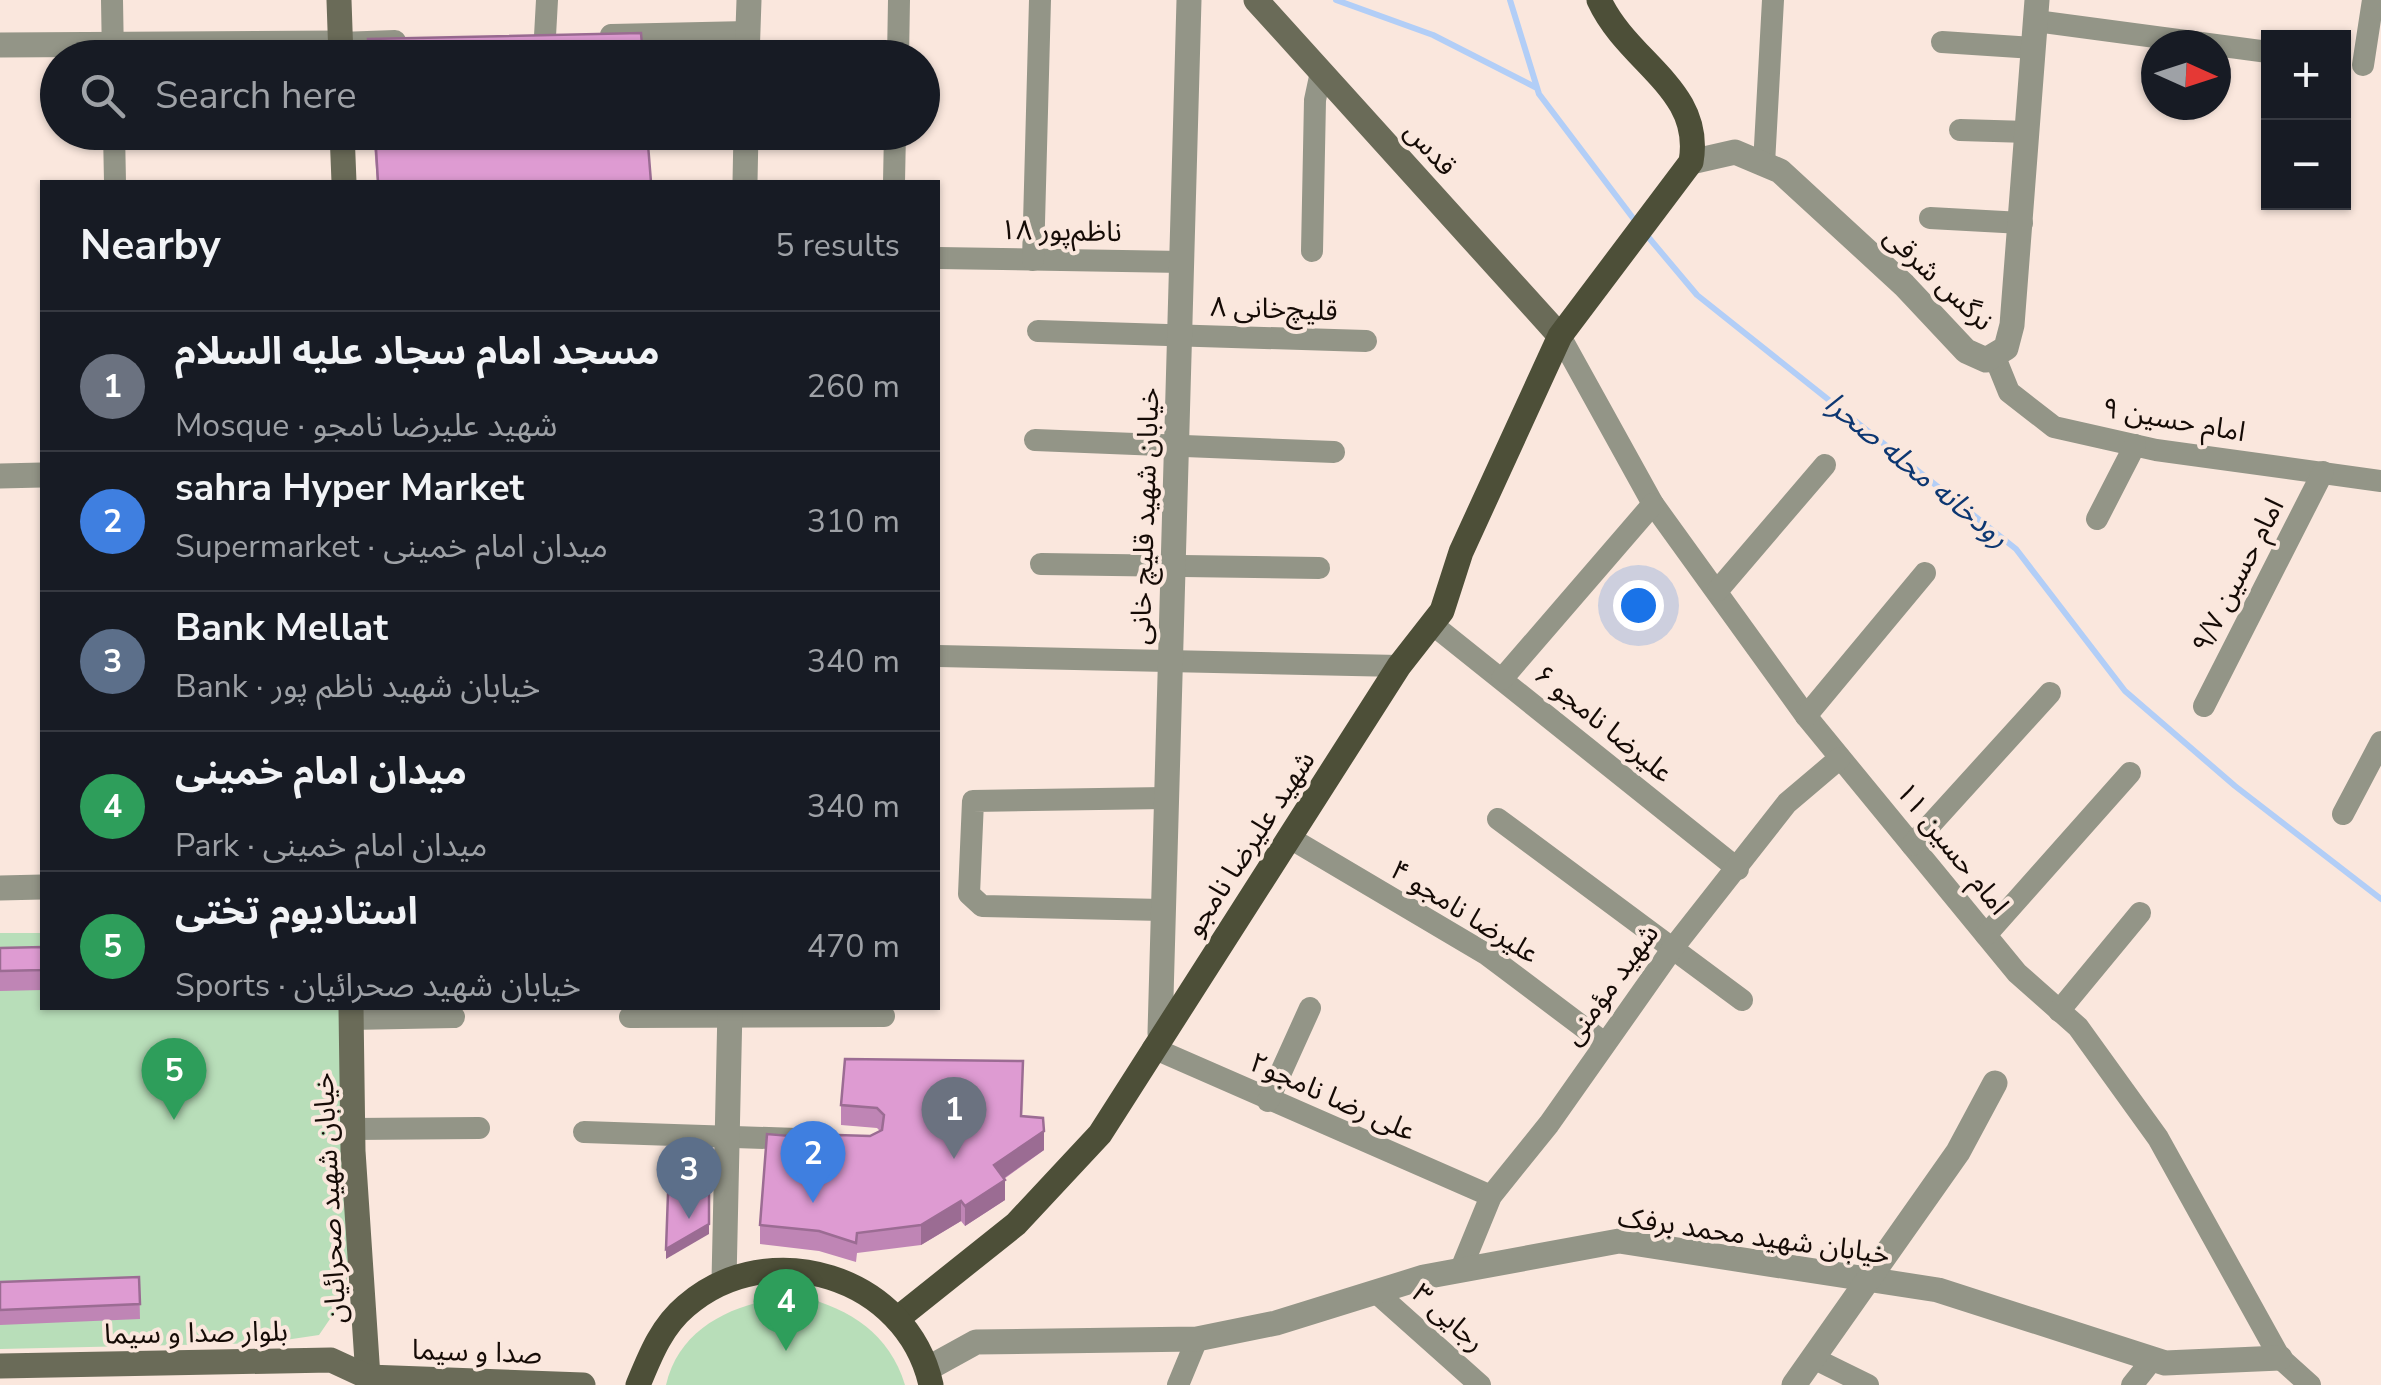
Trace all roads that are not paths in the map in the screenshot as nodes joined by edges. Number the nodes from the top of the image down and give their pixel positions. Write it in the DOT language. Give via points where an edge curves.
graph roads {
  1 [pos="112,0"];
  2 [pos="339,0"];
  3 [pos="547,0"];
  4 [pos="749,0"];
  5 [pos="899,0"];
  6 [pos="1040,0"];
  7 [pos="1190,0"];
  8 [pos="1256,0"];
  9 [pos="1599,0"];
  10 [pos="1772,0"];
  11 [pos="2373,0"];
  12 [pos="2037,10"];
  13 [pos="1609,12"];
  14 [pos="113,40"];
  15 [pos="340,40"];
  16 [pos="640,40"];
  17 [pos="748,40"];
  18 [pos="898,40"];
  19 [pos="1942,42"];
  20 [pos="0,46"];
  21 [pos="40,48"];
  22 [pos="2034,48"];
  23 [pos="2261,51"];
  24 [pos="2363,65"];
  25 [pos="1321,72"];
  26 [pos="1960,130"];
  27 [pos="2028,132"];
  28 [pos="114,150"];
  29 [pos="343,150"];
  30 [pos="746,150"];
  31 [pos="895,150"];
  32 [pos="1691,162"];
  33 [pos="1764,164"];
  34 [pos="115,180"];
  35 [pos="344,180"];
  36 [pos="745,180"];
  37 [pos="894,180"];
  38 [pos="1930,218"];
  39 [pos="2022,223"];
  40 [pos="1312,251"];
  41 [pos="940,258"];
  42 [pos="1033,260"];
  43 [pos="1184,262"];
  44 [pos="1038,331"];
  45 [pos="1179,335"];
  46 [pos="1560,336"];
  47 [pos="1366,340"];
  48 [pos="1994,355"];
  49 [pos="1035,440"];
  50 [pos="1176,445"];
  51 [pos="2136,445"];
  52 [pos="1334,452"];
  53 [pos="1824,465"];
  54 [pos="2324,472"];
  55 [pos="40,475"];
  56 [pos="0,476"];
  57 [pos="2381,481"];
  58 [pos="1653,504"];
  59 [pos="2097,519"];
  60 [pos="1041,564"];
  61 [pos="1172,566"];
  62 [pos="1320,568"];
  63 [pos="1926,573"];
  64 [pos="1718,590"];
  65 [pos="1432,624"];
  66 [pos="940,656"];
  67 [pos="1170,660"];
  68 [pos="1399,666"];
  69 [pos="1502,679"];
  70 [pos="2050,693"];
  71 [pos="2204,706"];
  72 [pos="1806,716"];
  73 [pos="2381,742"];
  74 [pos="1840,758"];
  75 [pos="2130,773"];
  76 [pos="1165,798"];
  77 [pos="2343,814"];
  78 [pos="1498,820"];
  79 [pos="1290,838"];
  80 [pos="1912,845"];
  81 [pos="1738,869"];
  82 [pos="40,887"];
  83 [pos="0,888"];
  84 [pos="1162,910"];
  85 [pos="2140,913"];
  86 [pos="1986,935"];
  87 [pos="1673,948"];
  88 [pos="1742,1000"];
  89 [pos="1310,1008"];
  90 [pos="2060,1011"];
  91 [pos="730,1012"];
  92 [pos="351,1013"];
  93 [pos="884,1016"];
  94 [pos="454,1018"];
  95 [pos="630,1018"];
  96 [pos="1157,1040"];
  97 [pos="1603,1042"];
  98 [pos="1995,1084"];
  99 [pos="1268,1101"];
  100 [pos="479,1128"];
  101 [pos="353,1129"];
  102 [pos="584,1132"];
  103 [pos="728,1137"];
  104 [pos="817,1140"];
  105 [pos="1491,1196"];
  106 [pos="1461,1269"];
  107 [pos="724,1281"];
  108 [pos="1866,1282"];
  109 [pos="1378,1294"];
  110 [pos="898,1318"];
  111 [pos="1197,1338"];
  112 [pos="1813,1358"];
  113 [pos="2280,1358"];
  114 [pos="2152,1360"];
  115 [pos="0,1366"];
  116 [pos="929,1377"];
  117 [pos="362,1382"];
  118 [pos="582,1385"];
  119 [pos="638,1385"];
  120 [pos="1178,1385"];
  121 [pos="1480,1385"];
  122 [pos="1794,1385"];
  123 [pos="1868,1385"];
  124 [pos="2132,1385"];
  125 [pos="2310,1385"];
  1 -- 14 [label="street"];
  2 -- 15 [label="main road"];
  3 -- 16 [label="street" via="554,36"];
  4 -- 17 [label="street"];
  5 -- 18 [label="street"];
  6 -- 42 [label="street"];
  7 -- 43 [label="street, خیابان شهید قلیچ خانی"];
  8 -- 25 [label="main road, قدس"];
  9 -- 13 [label="main road"];
  10 -- 33 [label="street"];
  11 -- 24 [label="street"];
  12 -- 22 [label="street, نرگس شرقی"];
  12 -- 23 [label="street"];
  13 -- 32 [label="main road" via="1686,106 1696,134"];
  19 -- 22 [label="street"];
  20 -- 21 [label="street"];
  22 -- 27 [label="street, نرگس شرقی"];
  25 -- 40 [label="street"];
  25 -- 46 [label="main road, قدس"];
  26 -- 27 [label="street"];
  27 -- 39 [label="street, نرگس شرقی"];
  28 -- 34 [label="street"];
  29 -- 35 [label="main road"];
  30 -- 36 [label="street"];
  31 -- 37 [label="street"];
  32 -- 33 [label="street, نرگس شرقی" via="1735,152"];
  32 -- 46 [label="main road, شهید علیرضا نامجو"];
  33 -- 48 [label="street, نرگس شرقی" via="1811,199 1966,351 1986,360"];
  38 -- 39 [label="street"];
  39 -- 48 [label="street, نرگس شرقی" via="2012,325 2006,348"];
  41 -- 42 [label="street, ناظم‌پور ۱۸"];
  42 -- 43 [label="street, ناظم‌پور ۱۸"];
  43 -- 45 [label="street, خیابان شهید قلیچ خانی"];
  44 -- 45 [label="street, قلیچ‌خانی ۸"];
  45 -- 47 [label="street, قلیچ‌خانی ۸"];
  45 -- 50 [label="street, خیابان شهید قلیچ خانی"];
  46 -- 58 [label="street, امام حسین ۱۱"];
  46 -- 65 [label="main road, شهید علیرضا نامجو"];
  48 -- 51 [label="street, امام حسین ۹" via="2009,392 2054,427"];
  49 -- 50 [label="street"];
  50 -- 52 [label="street"];
  50 -- 61 [label="street, خیابان شهید قلیچ خانی"];
  51 -- 54 [label="street, امام حسین ۹"];
  51 -- 59 [label="street"];
  53 -- 64 [label="street"];
  54 -- 57 [label="street, امام حسین ۹"];
  54 -- 71 [label="street, امام حسین ۹/۷"];
  55 -- 56 [label="street"];
  58 -- 64 [label="street, امام حسین ۱۱"];
  58 -- 69 [label="street"];
  60 -- 61 [label="street"];
  61 -- 62 [label="street"];
  61 -- 67 [label="street, خیابان شهید قلیچ خانی"];
  63 -- 72 [label="street"];
  64 -- 72 [label="street, امام حسین ۱۱"];
  65 -- 68 [label="main road, شهید علیرضا نامجو"];
  65 -- 69 [label="street, علیرضا نامجو ۶"];
  66 -- 67 [label="street"];
  67 -- 68 [label="street"];
  67 -- 76 [label="street, خیابان شهید قلیچ خانی"];
  68 -- 79 [label="main road, شهید علیرضا نامجو"];
  69 -- 81 [label="street, علیرضا نامجو ۶"];
  70 -- 80 [label="street"];
  72 -- 74 [label="street, امام حسین ۱۱"];
  73 -- 77 [label="street"];
  74 -- 80 [label="street, امام حسین ۱۱"];
  74 -- 81 [label="street, شهید مؤمنی" via="1787,803"];
  75 -- 86 [label="street"];
  76 -- 84 [label="street, خیابان شهید قلیچ خانی"];
  76 -- 84 [label="street" via="973,801 969,894 982,906"];
  78 -- 87 [label="street"];
  79 -- 96 [label="main road, شهید علیرضا نامجو"];
  79 -- 97 [label="street, علیرضا نامجو ۴" via="1486,954"];
  80 -- 86 [label="street, امام حسین ۱۱"];
  81 -- 87 [label="street, شهید مؤمنی"];
  82 -- 83 [label="street"];
  84 -- 96 [label="street, خیابان شهید قلیچ خانی"];
  85 -- 90 [label="street"];
  86 -- 90 [label="street, امام حسین ۱۱"];
  87 -- 88 [label="street"];
  87 -- 97 [label="street, شهید مؤمنی"];
  89 -- 99 [label="street"];
  90 -- 113 [label="street, امام حسین ۱۱" via="2158,1138"];
  91 -- 93 [label="street"];
  91 -- 95 [label="street"];
  91 -- 103 [label="street"];
  92 -- 94 [label="street"];
  92 -- 101 [label="main road, خیابان شهید صحرائیان"];
  96 -- 99 [label="street, علی رضا نامجو۲"];
  96 -- 110 [label="main road, شهید علیرضا نامجو" via="1100,1134 1016,1224"];
  97 -- 105 [label="street, شهید مؤمنی"];
  98 -- 108 [label="street" via="1958,1152"];
  99 -- 105 [label="street, علی رضا نامجو۲"];
  100 -- 101 [label="street"];
  101 -- 117 [label="main road, خیابان شهید صحرائیان"];
  102 -- 103 [label="street"];
  103 -- 104 [label="street"];
  103 -- 107 [label="street"];
  105 -- 106 [label="street, شهید مؤمنی"];
  106 -- 108 [label="street, خیابان شهید محمد برفک" via="1619,1241"];
  106 -- 109 [label="street, خیابان شهید محمد برفک"];
  107 -- 110 [label="main road" via="770,1269 817,1272 861,1288"];
  107 -- 119 [label="main road" via="685,1307 655,1343"];
  108 -- 112 [label="street"];
  108 -- 114 [label="street, خیابان شهید محمد برفک" via="1938,1290"];
  109 -- 111 [label="street, خیابان شهید محمد برفک" via="1276,1324"];
  109 -- 121 [label="street, رجایی ۳"];
  110 -- 116 [label="main road"];
  111 -- 116 [label="street, خیابان شهید محمد برفک" via="976,1342"];
  111 -- 120 [label="street"];
  112 -- 122 [label="street"];
  112 -- 123 [label="street"];
  113 -- 114 [label="street, خیابان شهید محمد برفک"];
  113 -- 125 [label="street, امام حسین ۱۱"];
  114 -- 124 [label="street"];
  115 -- 117 [label="main road, بلوار صدا و سیما" via="331,1360"];
  117 -- 118 [label="main road, صدا و سیما"];
}
